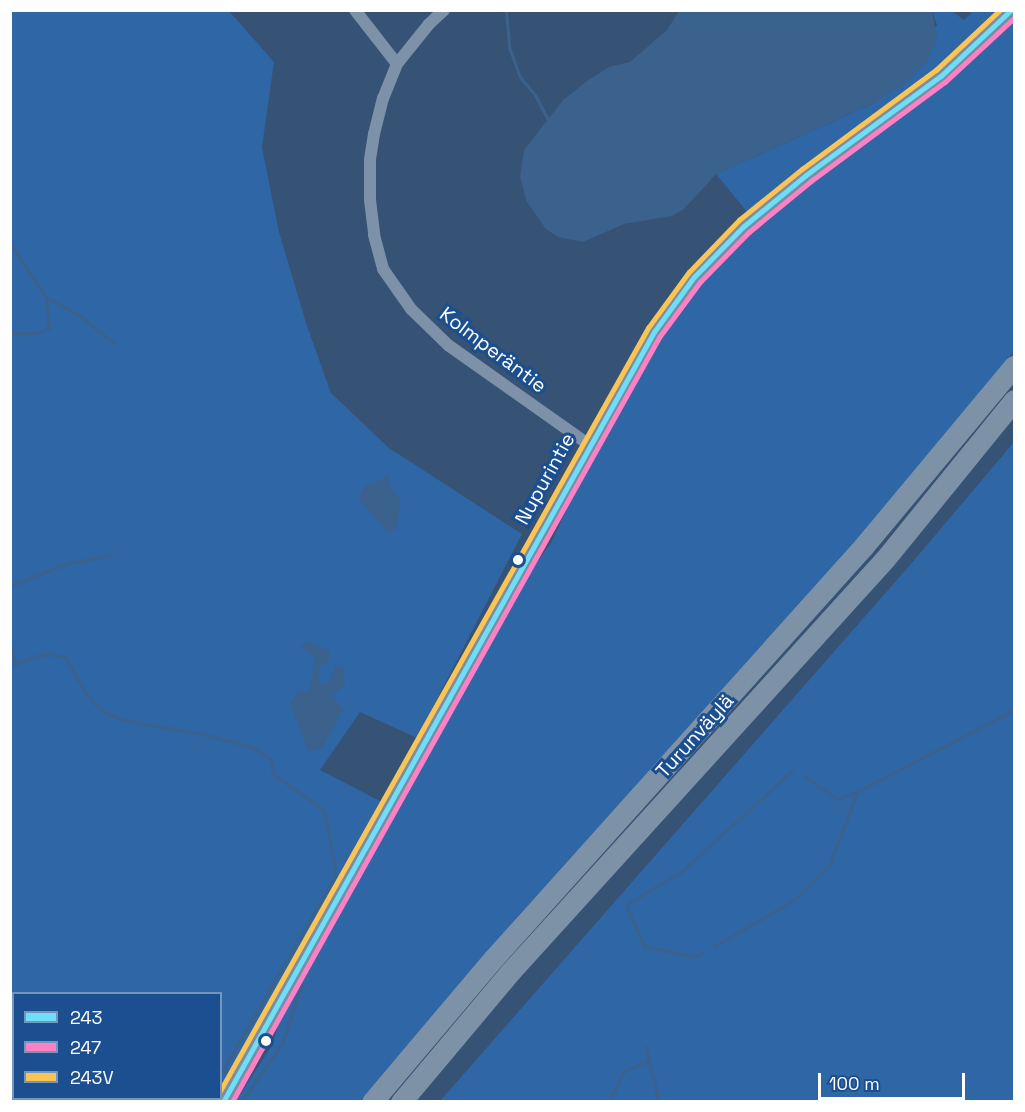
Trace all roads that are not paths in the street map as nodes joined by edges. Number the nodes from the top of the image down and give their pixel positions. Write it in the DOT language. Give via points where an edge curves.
graph roads {
  1 [pos="354,10"];
  2 [pos="444,10"];
  3 [pos="1012,10"];
  4 [pos="397,64"];
  5 [pos="1014,366"];
  6 [pos="1014,400"];
  7 [pos="589,445"];
  8 [pos="223,1101"];
  9 [pos="372,1101"];
  10 [pos="401,1101"];
  1 -- 4 [label="street"];
  2 -- 4 [label="street, Kolmperäntie"];
  3 -- 7 [label="main road, Nupurintie" via="941,76 806,175 735,234 694,277 654,332"];
  4 -- 7 [label="street, Kolmperäntie" via="383,98 370,160 374,235 383,269 411,309 448,345"];
  5 -- 9 [label="highway, Turunväylä" via="863,548 493,959"];
  6 -- 10 [label="highway, Turunväylä" via="885,559 527,954"];
  7 -- 8 [label="main road, Nupurintie"];
}
